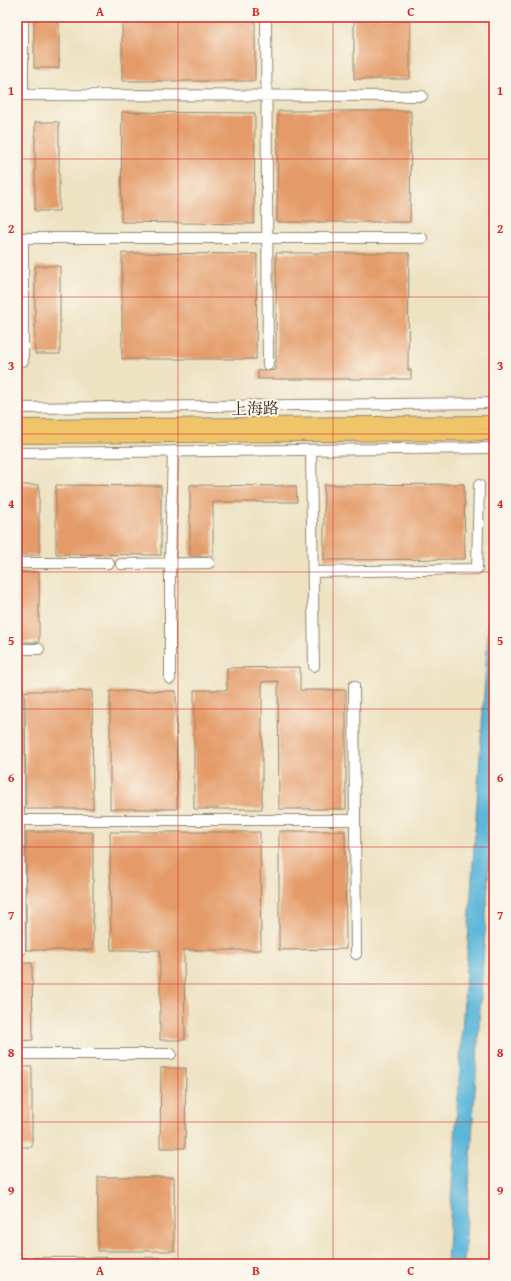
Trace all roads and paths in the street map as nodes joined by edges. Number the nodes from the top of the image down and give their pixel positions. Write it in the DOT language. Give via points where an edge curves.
graph roads {
  1 [pos="23,17"];
  2 [pos="266,17"];
  3 [pos="20,95"];
  4 [pos="266,95"];
  5 [pos="422,96"];
  6 [pos="20,238"];
  7 [pos="267,238"];
  8 [pos="422,238"];
  9 [pos="23,361"];
  10 [pos="268,365"];
  11 [pos="494,403"];
  12 [pos="17,408"];
  13 [pos="494,422"];
  14 [pos="17,426"];
  15 [pos="494,434"];
  16 [pos="17,437"];
  17 [pos="494,448"];
  18 [pos="311,450"];
  19 [pos="173,451"];
  20 [pos="17,453"];
  21 [pos="479,485"];
  22 [pos="17,563"];
  23 [pos="109,563"];
  24 [pos="208,563"];
  25 [pos="121,564"];
  26 [pos="170,564"];
  27 [pos="313,572"];
  28 [pos="17,649"];
  29 [pos="38,649"];
  30 [pos="314,666"];
  31 [pos="170,679"];
  32 [pos="354,686"];
  33 [pos="18,690"];
  34 [pos="18,820"];
  35 [pos="355,820"];
  36 [pos="20,951"];
  37 [pos="356,954"];
  38 [pos="17,1054"];
  39 [pos="171,1054"];
  40 [pos="17,1263"];
  41 [pos="175,1263"];
  1 -- 3 [label="street"];
  2 -- 4 [label="street"];
  3 -- 4 [label="street"];
  4 -- 5 [label="street"];
  4 -- 7 [label="street"];
  6 -- 7 [label="street"];
  6 -- 9 [label="street"];
  7 -- 8 [label="street"];
  7 -- 10 [label="street"];
  11 -- 12 [label="street"];
  13 -- 14 [label="main road, 上海路"];
  15 -- 16 [label="main road, 上海路"];
  17 -- 18 [label="street"];
  18 -- 19 [label="street"];
  18 -- 27 [label="street"];
  19 -- 20 [label="street"];
  19 -- 26 [label="street"];
  21 -- 27 [label="street" via="477,569"];
  22 -- 23 [label="street"];
  24 -- 26 [label="street"];
  25 -- 26 [label="street"];
  26 -- 31 [label="street"];
  27 -- 30 [label="street"];
  28 -- 29 [label="street"];
  32 -- 35 [label="street"];
  33 -- 34 [label="street"];
  34 -- 35 [label="street"];
  34 -- 36 [label="street"];
  35 -- 37 [label="street"];
  38 -- 39 [label="street"];
  40 -- 41 [label="street"];
}
